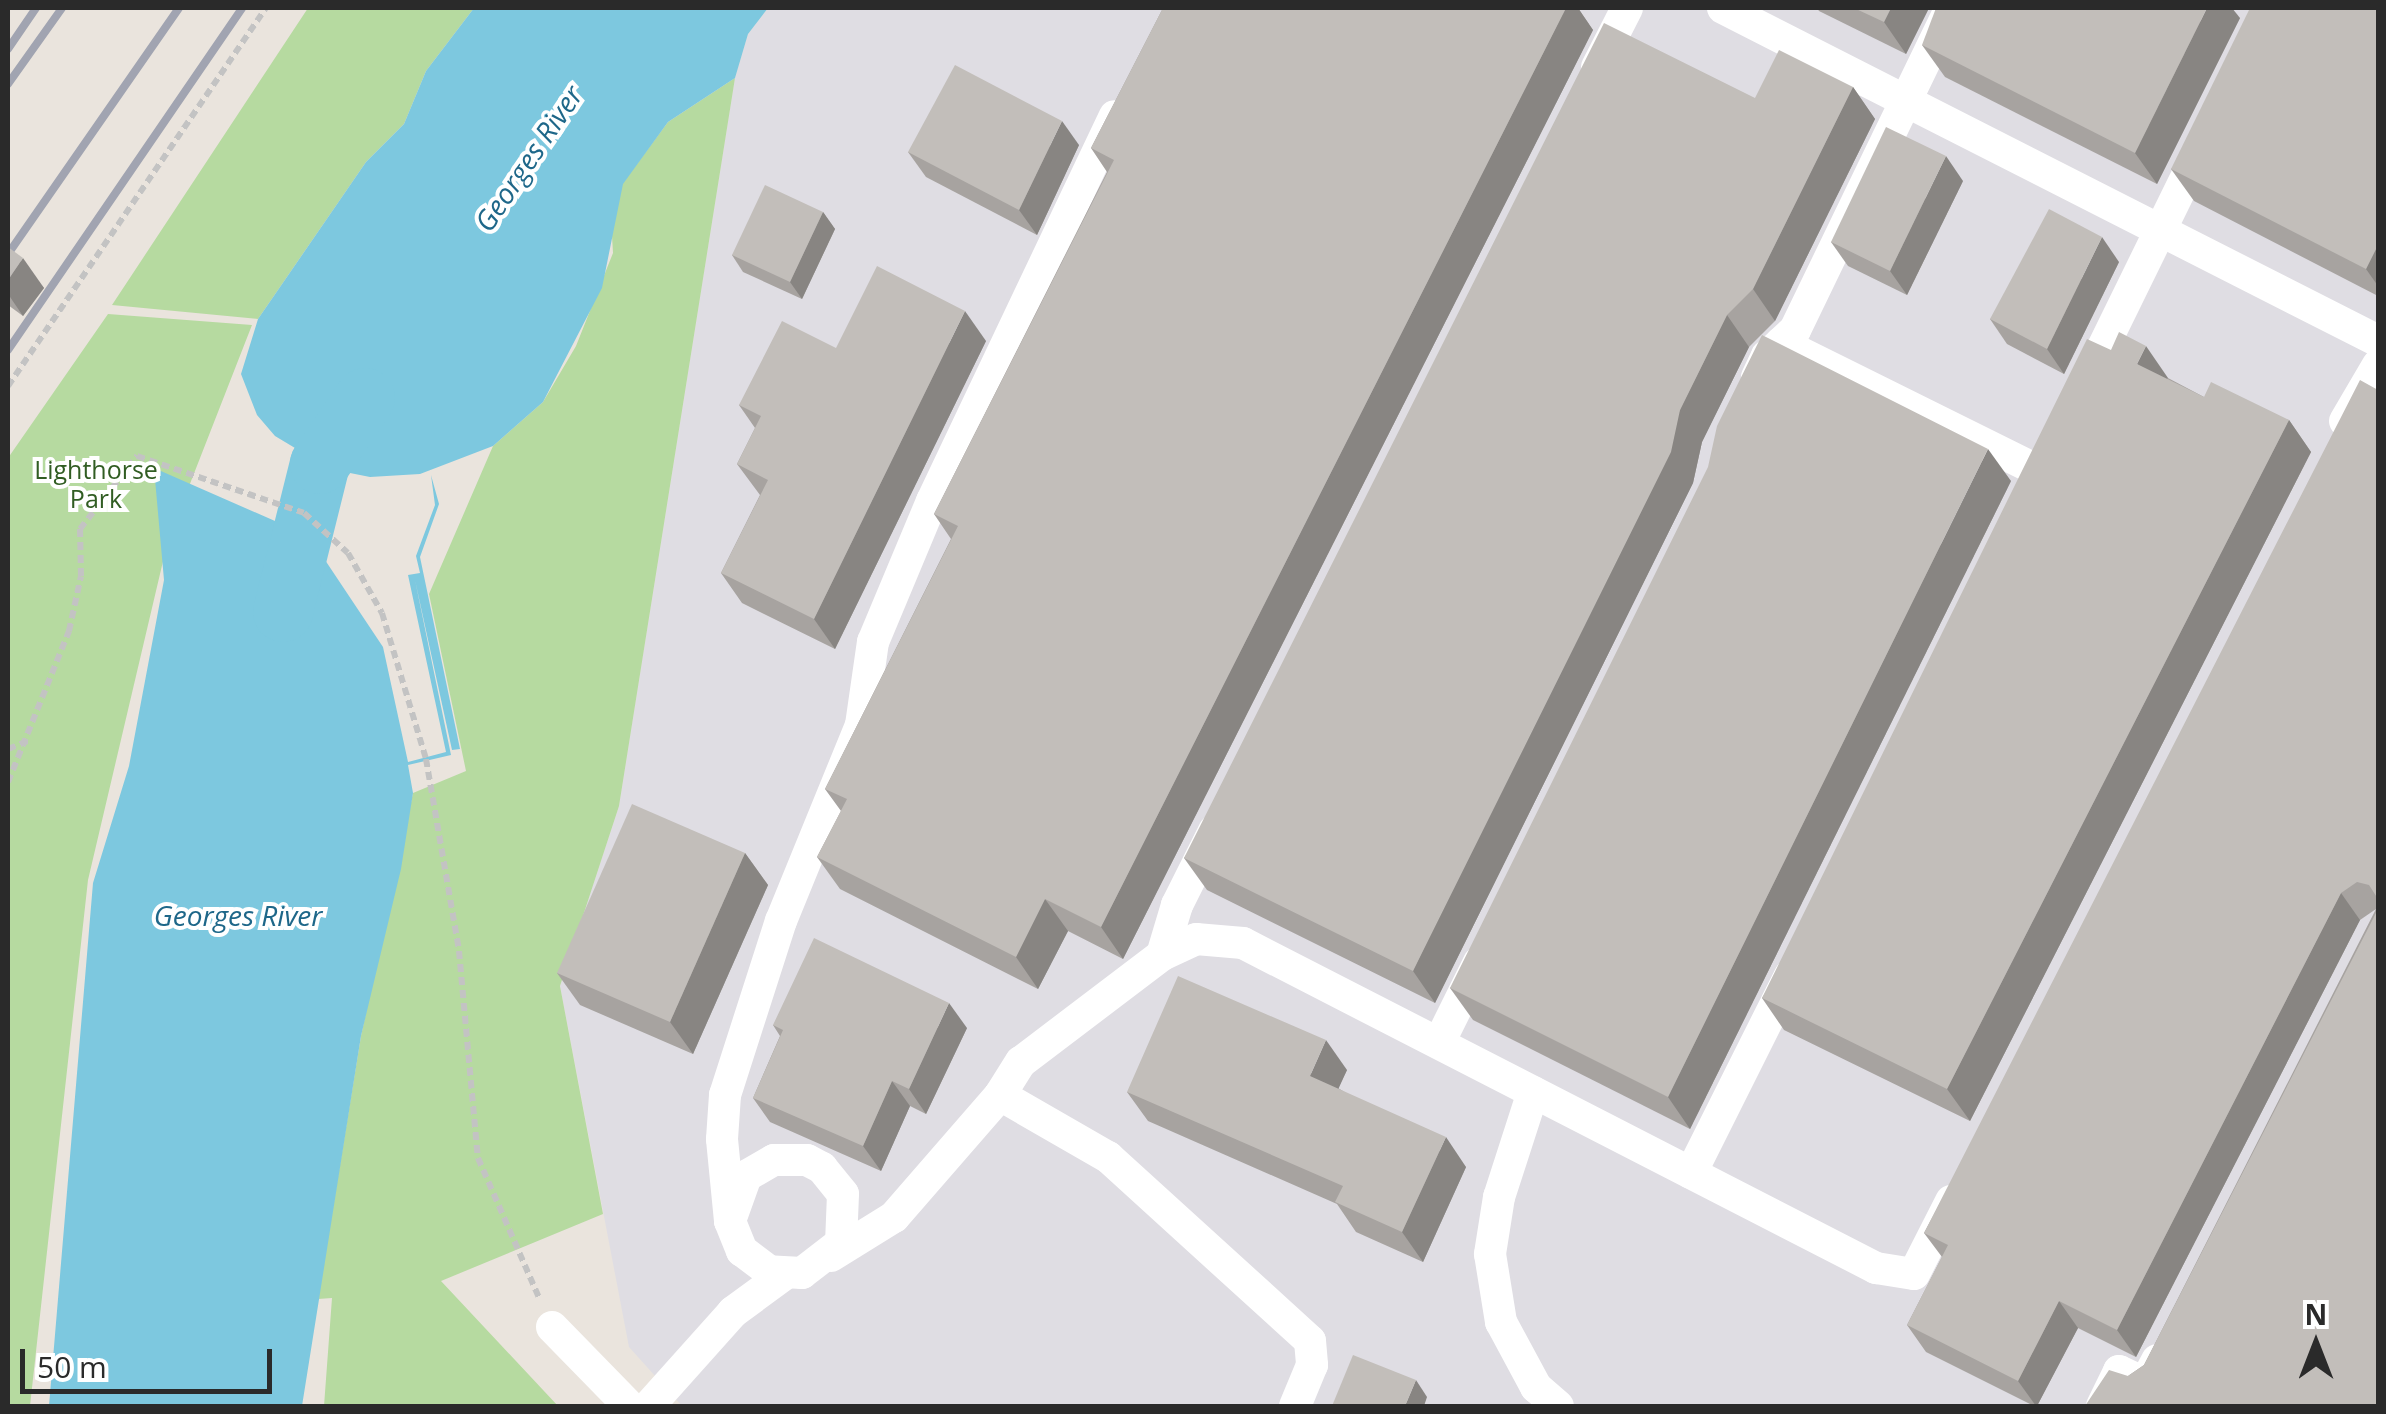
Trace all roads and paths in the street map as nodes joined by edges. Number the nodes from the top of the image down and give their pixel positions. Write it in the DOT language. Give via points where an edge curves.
graph roads {
  1 [pos="266,8"];
  2 [pos="1627,8"];
  3 [pos="1722,8"];
  4 [pos="1951,8"];
  5 [pos="1133,78"];
  6 [pos="1583,96"];
  7 [pos="1905,100"];
  8 [pos="2218,110"];
  9 [pos="2161,230"];
  10 [pos="2378,341"];
  11 [pos="1781,342"];
  12 [pos="2378,365"];
  13 [pos="8,386"];
  14 [pos="1744,404"];
  15 [pos="2330,452"];
  16 [pos="2041,472"];
  17 [pos="2023,507"];
  18 [pos="29,741"];
  19 [pos="8,748"];
  20 [pos="8,782"];
  21 [pos="1230,799"];
  22 [pos="1492,936"];
  23 [pos="1805,945"];
  24 [pos="1162,955"];
  25 [pos="1438,1043"];
  26 [pos="1532,1092"];
  27 [pos="1000,1094"];
  28 [pos="1968,1169"];
  29 [pos="1691,1173"];
  30 [pos="732,1229"];
  31 [pos="831,1256"];
  32 [pos="785,1274"];
  33 [pos="733,1312"];
  34 [pos="552,1327"];
  35 [pos="2172,1330"];
  36 [pos="629,1406"];
  37 [pos="649,1406"];
  38 [pos="1295,1406"];
  39 [pos="1558,1406"];
  40 [pos="2102,1406"];
  1 -- 13 [label="path"];
  2 -- 6 [label="street"];
  3 -- 7 [label="street"];
  4 -- 7 [label="street"];
  5 -- 30 [label="street" via="932,501 873,642 860,725 781,921 725,1094 722,1139"];
  7 -- 9 [label="street"];
  7 -- 11 [label="street" via="1795,330"];
  8 -- 9 [label="street"];
  9 -- 10 [label="street"];
  9 -- 16 [label="street"];
  11 -- 14 [label="street"];
  11 -- 16 [label="street"];
  12 -- 15 [label="street"];
  16 -- 17 [label="street"];
  18 -- 19 [label="path"];
  18 -- 20 [label="path"];
  18 -- 34 [label="path" via="69,631 81,576 80,530 137,456 304,513 348,553 382,612 426,759 459,951 478,1158"];
  21 -- 24 [label="street" via="1177,905"];
  22 -- 25 [label="street"];
  23 -- 29 [label="street"];
  24 -- 25 [label="street" via="1196,939 1243,944"];
  24 -- 27 [label="street" via="1020,1062"];
  25 -- 26 [label="street"];
  26 -- 29 [label="street"];
  26 -- 39 [label="street" via="1498,1197 1490,1254 1501,1322 1536,1387"];
  27 -- 31 [label="street" via="894,1217"];
  27 -- 38 [label="street" via="1108,1157 1310,1340 1312,1365"];
  28 -- 29 [label="street" via="1914,1274 1876,1268"];
  30 -- 31 [label="street" via="746,1176 774,1160 807,1160 843,1194 846,1227"];
  30 -- 32 [label="street" via="754,1263"];
  30 -- 33 [label="street"];
  31 -- 32 [label="street" via="818,1267"];
  32 -- 33 [label="street"];
  33 -- 37 [label="street"];
  34 -- 36 [label="street"];
  35 -- 40 [label="street" via="2145,1383 2119,1371"];
}
